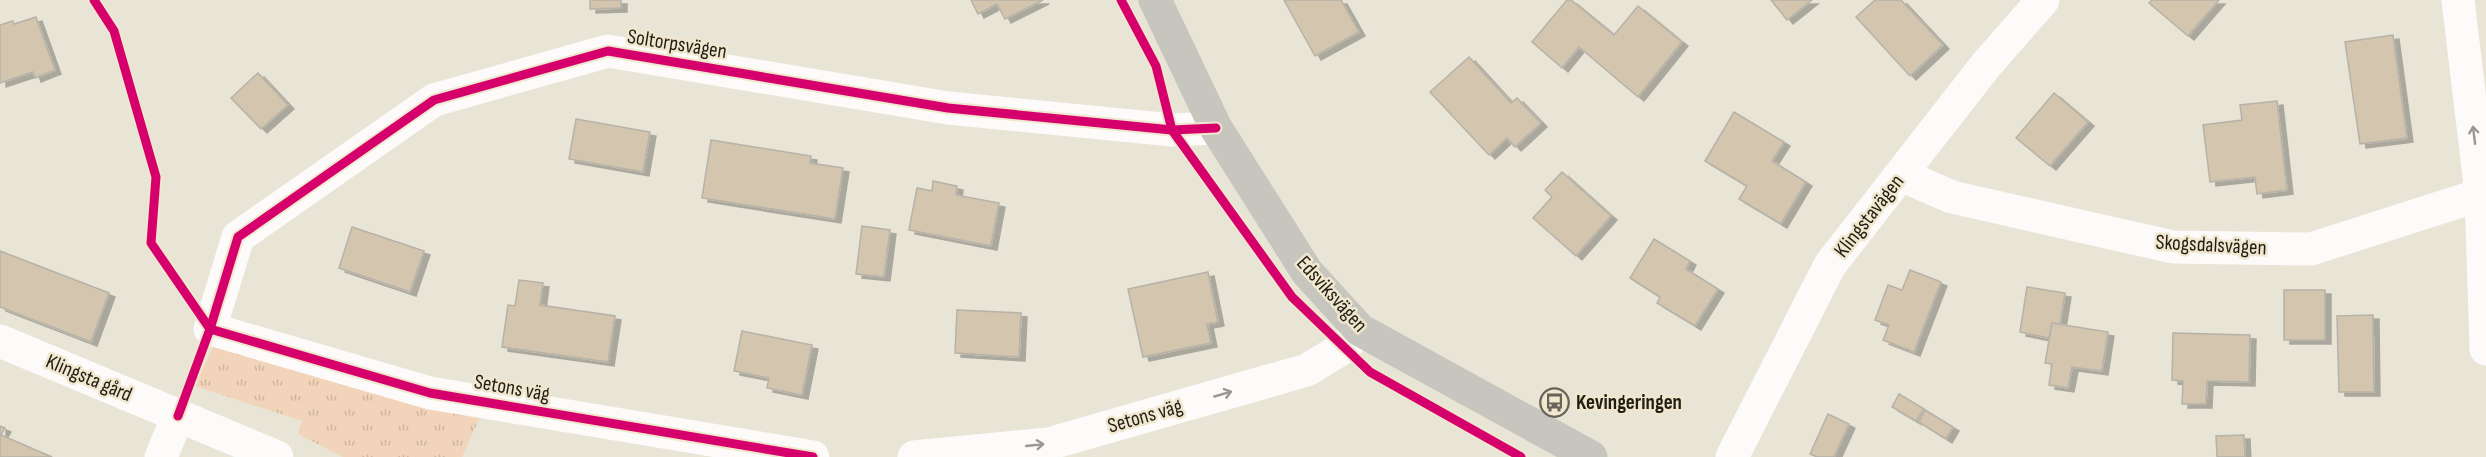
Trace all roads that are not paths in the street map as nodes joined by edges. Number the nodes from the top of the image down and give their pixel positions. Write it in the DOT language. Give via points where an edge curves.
graph roads {
  1 [pos="1155,0"];
  2 [pos="2043,0"];
  3 [pos="2458,0"];
  4 [pos="1216,128"];
  5 [pos="1900,175"];
  6 [pos="2483,193"];
  7 [pos="210,329"];
  8 [pos="1360,330"];
  9 [pos="0,340"];
  10 [pos="2486,349"];
  11 [pos="178,416"];
  12 [pos="161,457"];
  13 [pos="277,457"];
  14 [pos="813,457"];
  15 [pos="914,457"];
  16 [pos="1591,457"];
  17 [pos="1732,457"];
  1 -- 4 [label="street, Edsviksvägen"];
  2 -- 5 [label="street, Klingstavägen" via="1986,64"];
  6 -- 3 [label="street, one-way"];
  4 -- 7 [label="street, Soltorpsvägen" via="1172,130 948,108 608,51 434,100 238,237"];
  4 -- 8 [label="street, Edsviksvägen" via="1307,272"];
  5 -- 6 [label="street, Skogsdalsvägen" via="1952,197 2173,247 2311,249"];
  5 -- 17 [label="street, Klingstavägen" via="1830,265"];
  6 -- 10 [label="street"];
  7 -- 14 [label="street, Setons väg" via="430,393"];
  15 -- 8 [label="street, Setons väg, one-way" via="1048,444 1274,380 1307,370 1343,348"];
  8 -- 16 [label="street, Edsviksvägen"];
  9 -- 11 [label="street, Klingsta gård"];
  11 -- 12 [label="street"];
  11 -- 13 [label="street, Klingsta gård"];
}
